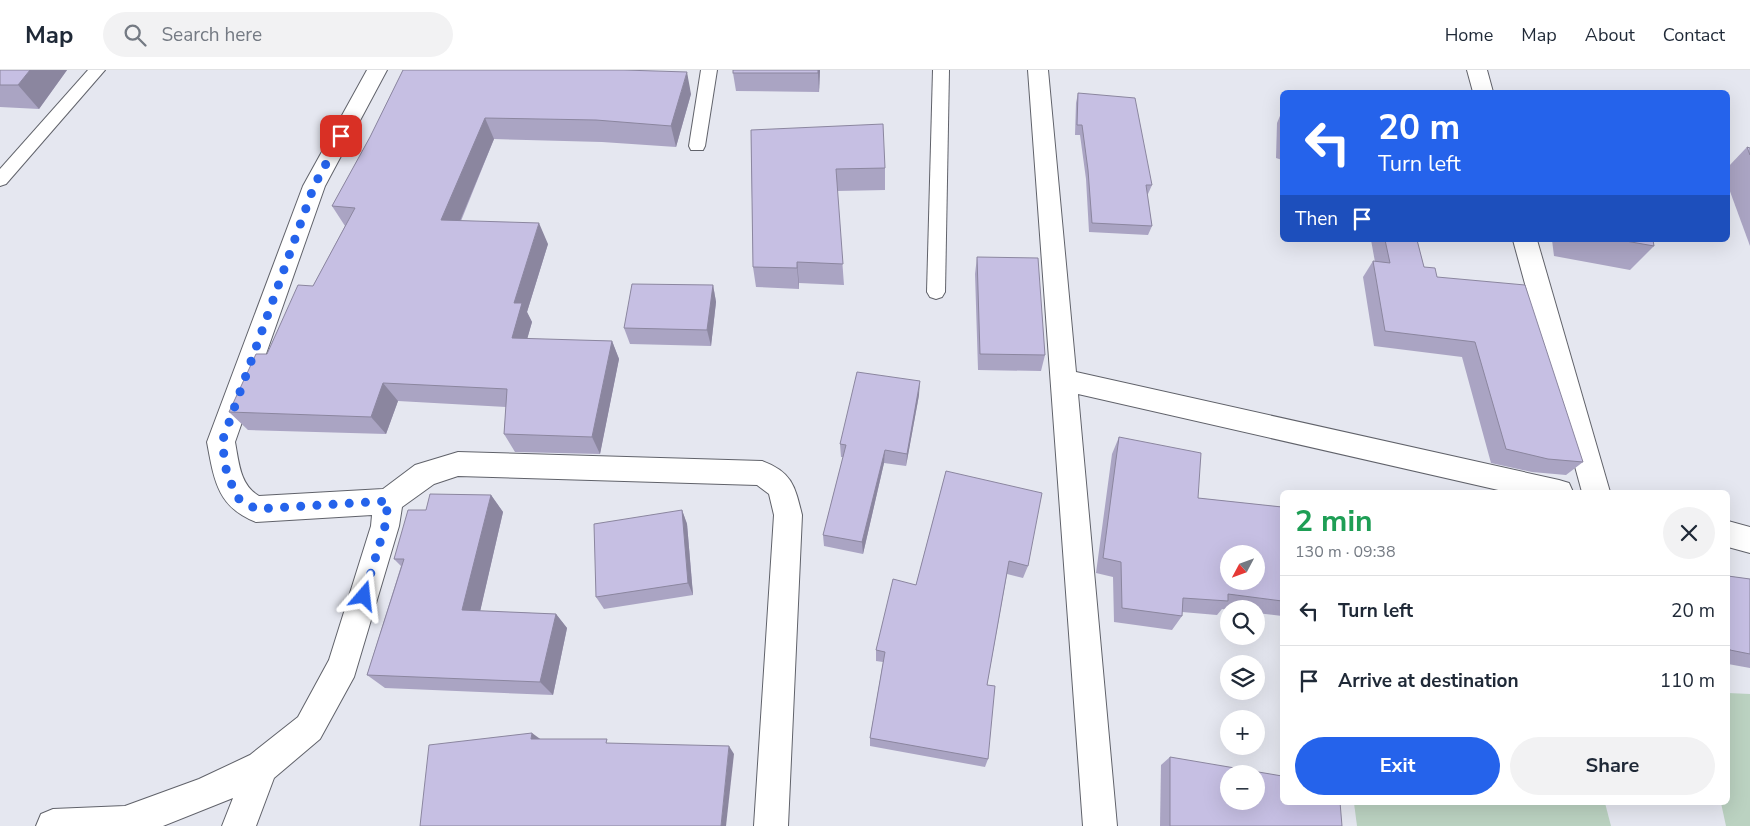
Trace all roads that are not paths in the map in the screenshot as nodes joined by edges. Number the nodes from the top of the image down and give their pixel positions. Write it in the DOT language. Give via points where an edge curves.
graph roads {
  1 [pos="97,70"];
  2 [pos="377,70"];
  3 [pos="709,70"];
  4 [pos="941,70"];
  5 [pos="1038,70"];
  6 [pos="1477,70"];
  7 [pos="1482,90"];
  8 [pos="697,146"];
  9 [pos="0,180"];
  10 [pos="1526,242"];
  11 [pos="936,292"];
  12 [pos="1065,380"];
  13 [pos="1550,490"];
  14 [pos="1595,490"];
  15 [pos="388,501"];
  16 [pos="1730,535"];
  17 [pos="1750,540"];
  18 [pos="262,767"];
  19 [pos="53,826"];
  20 [pos="239,826"];
  21 [pos="771,826"];
  22 [pos="1100,826"];
  1 -- 9 [label="lane"];
  2 -- 15 [label="street" via="314,186 222,442 227,475 239,499 256,509"];
  3 -- 8 [label="lane"];
  4 -- 11 [label="lane"];
  5 -- 12 [label="street"];
  6 -- 7 [label="street"];
  10 -- 14 [label="street"];
  12 -- 13 [label="street"];
  12 -- 22 [label="street"];
  15 -- 18 [label="street" via="385,526 342,666 309,728"];
  15 -- 21 [label="street" via="425,474 458,464 762,473 781,488 788,515"];
  16 -- 17 [label="street"];
  18 -- 19 [label="street" via="205,794 125,823"];
  18 -- 20 [label="street"];
}
